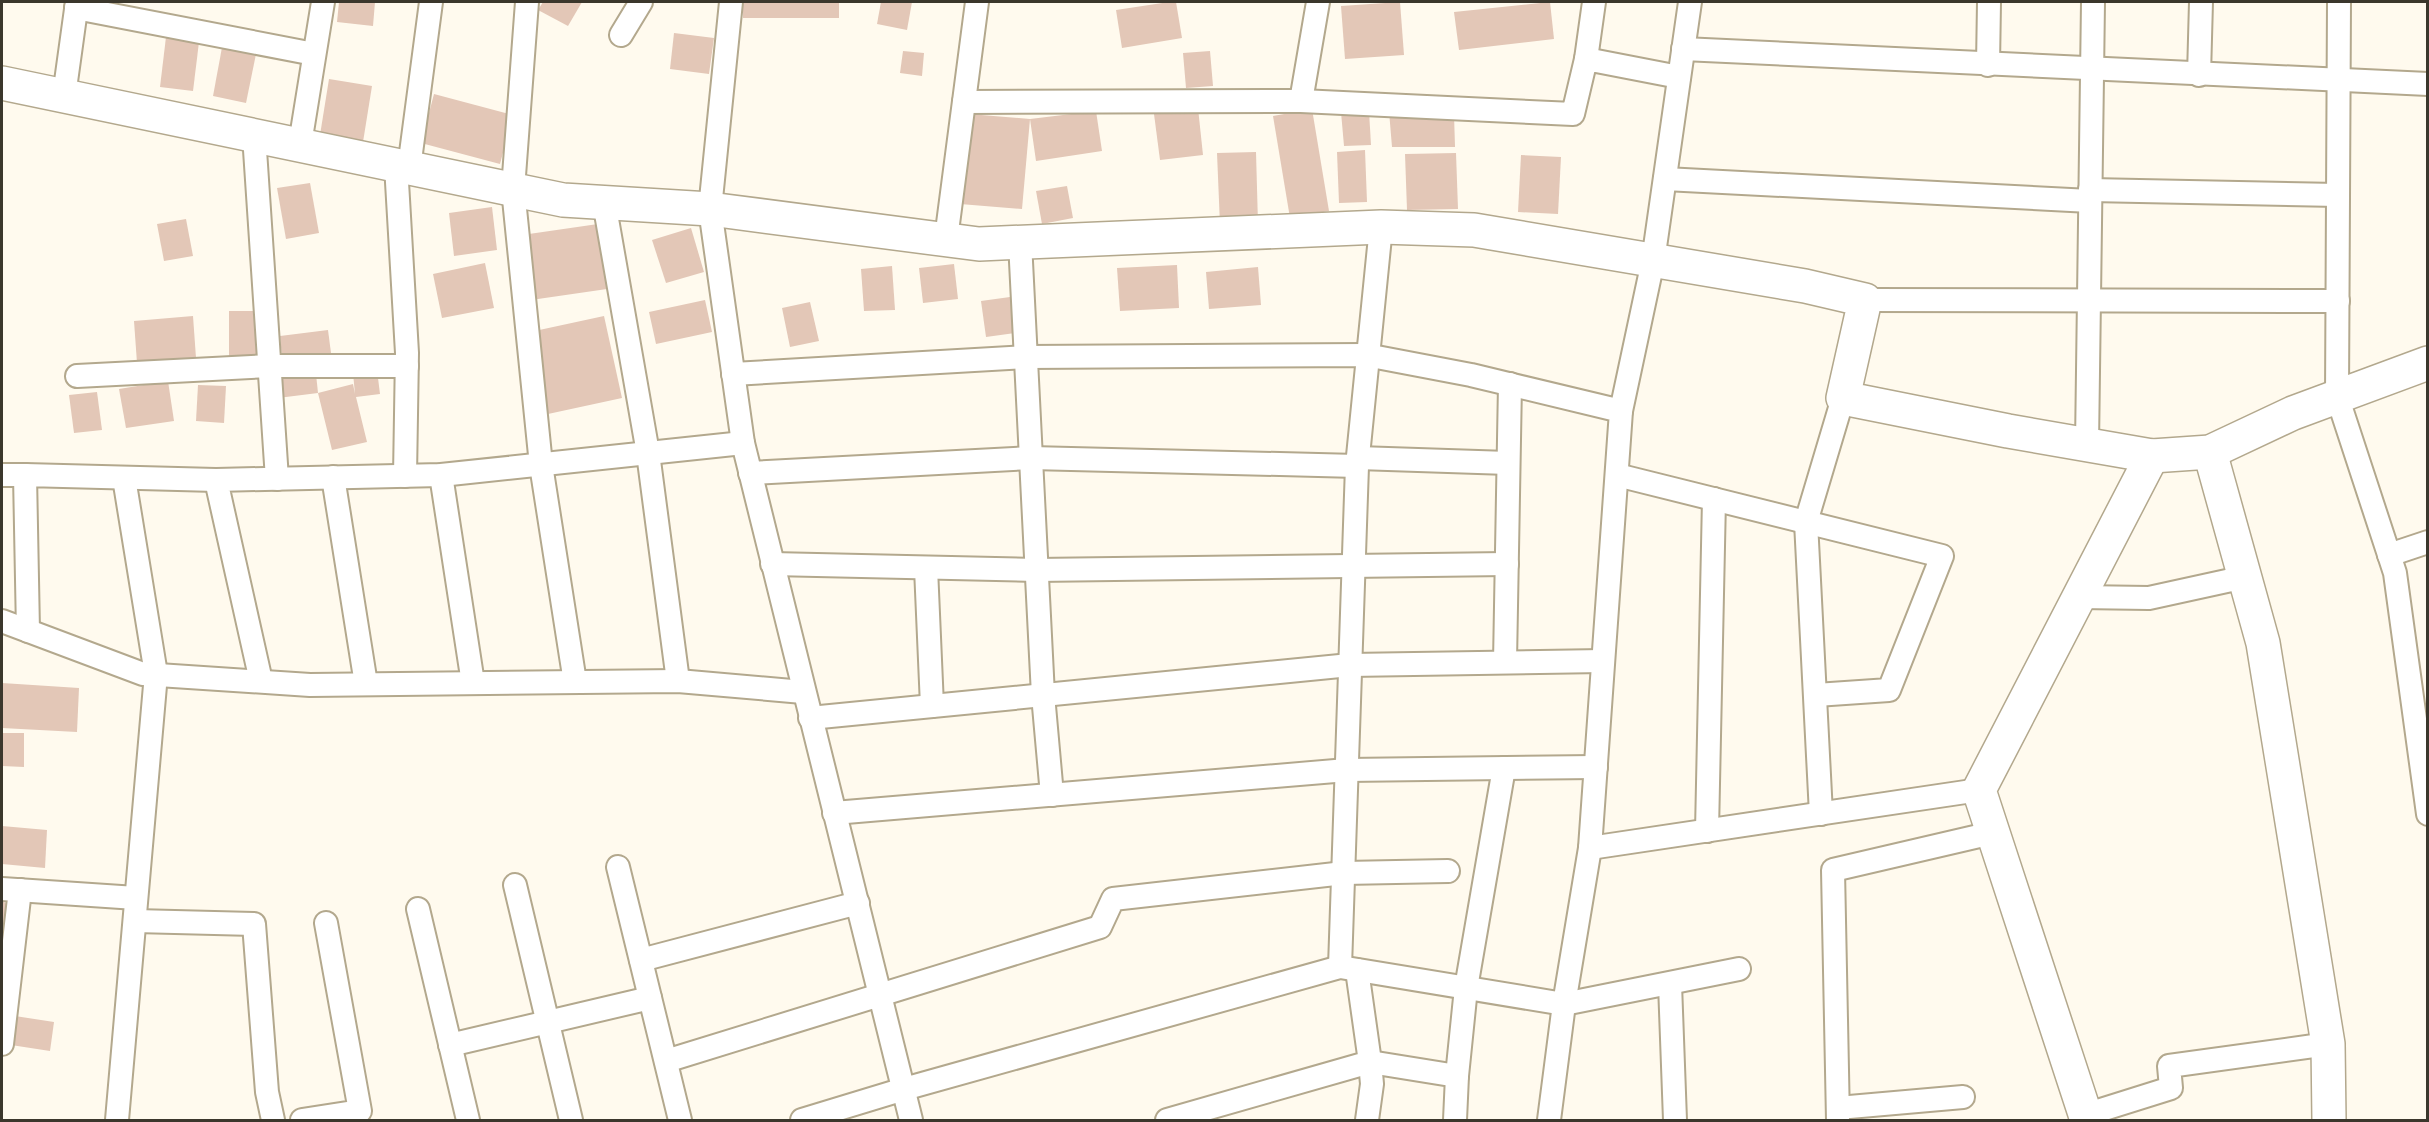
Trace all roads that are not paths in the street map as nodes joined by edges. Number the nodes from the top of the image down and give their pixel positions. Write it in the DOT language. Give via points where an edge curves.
graph roads {
  1 [pos="323,2"];
  2 [pos="432,2"];
  3 [pos="527,2"];
  4 [pos="641,2"];
  5 [pos="731,2"];
  6 [pos="1318,2"];
  7 [pos="1594,2"];
  8 [pos="1690,2"];
  9 [pos="1989,2"];
  10 [pos="2093,2"];
  11 [pos="2201,2"];
  12 [pos="2339,2"];
  13 [pos="972,3"];
  14 [pos="77,5"];
  15 [pos="621,35"];
  16 [pos="1683,49"];
  17 [pos="314,54"];
  18 [pos="1586,59"];
  19 [pos="1988,65"];
  20 [pos="2092,70"];
  21 [pos="2199,75"];
  22 [pos="1679,77"];
  23 [pos="2339,81"];
  24 [pos="2,83"];
  25 [pos="2427,84"];
  26 [pos="64,96"];
  27 [pos="1301,101"];
  28 [pos="964,102"];
  29 [pos="254,135"];
  30 [pos="300,144"];
  31 [pos="402,167"];
  32 [pos="1665,179"];
  33 [pos="513,189"];
  34 [pos="2090,195"];
  35 [pos="2338,195"];
  36 [pos="604,202"];
  37 [pos="710,209"];
  38 [pos="1381,227"];
  39 [pos="946,239"];
  40 [pos="1020,242"];
  41 [pos="1653,261"];
  42 [pos="1865,300"];
  43 [pos="2089,300"];
  44 [pos="2338,301"];
  45 [pos="1366,355"];
  46 [pos="1026,357"];
  47 [pos="2427,363"];
  48 [pos="269,366"];
  49 [pos="407,366"];
  50 [pos="733,374"];
  51 [pos="77,376"];
  52 [pos="1510,384"];
  53 [pos="2337,396"];
  54 [pos="1843,398"];
  55 [pos="1622,411"];
  56 [pos="743,443"];
  57 [pos="2087,445"];
  58 [pos="2210,452"];
  59 [pos="648,453"];
  60 [pos="2152,456"];
  61 [pos="1030,458"];
  62 [pos="1357,462"];
  63 [pos="1508,463"];
  64 [pos="542,465"];
  65 [pos="750,473"];
  66 [pos="2,475"];
  67 [pos="25,475"];
  68 [pos="441,475"];
  69 [pos="1617,475"];
  70 [pos="405,476"];
  71 [pos="333,477"];
  72 [pos="124,478"];
  73 [pos="277,479"];
  74 [pos="216,480"];
  75 [pos="1714,499"];
  76 [pos="1806,522"];
  77 [pos="2427,542"];
  78 [pos="2389,555"];
  79 [pos="772,564"];
  80 [pos="1507,564"];
  81 [pos="1354,567"];
  82 [pos="926,568"];
  83 [pos="1036,570"];
  84 [pos="2245,577"];
  85 [pos="2079,597"];
  86 [pos="2,621"];
  87 [pos="28,631"];
  88 [pos="1604,661"];
  89 [pos="1505,662"];
  90 [pos="1350,665"];
  91 [pos="156,674"];
  92 [pos="261,681"];
  93 [pos="678,681"];
  94 [pos="575,682"];
  95 [pos="473,683"];
  96 [pos="366,684"];
  97 [pos="803,692"];
  98 [pos="1043,695"];
  99 [pos="1816,695"];
  100 [pos="2420,700"];
  101 [pos="932,706"];
  102 [pos="810,718"];
  103 [pos="1596,767"];
  104 [pos="1504,768"];
  105 [pos="1347,770"];
  106 [pos="1979,790"];
  107 [pos="1052,795"];
  108 [pos="834,813"];
  109 [pos="1821,814"];
  110 [pos="2427,814"];
  111 [pos="1707,831"];
  112 [pos="1992,832"];
  113 [pos="1590,848"];
  114 [pos="618,867"];
  115 [pos="1448,871"];
  116 [pos="1344,873"];
  117 [pos="515,885"];
  118 [pos="10,890"];
  119 [pos="136,898"];
  120 [pos="858,903"];
  121 [pos="418,909"];
  122 [pos="135,921"];
  123 [pos="326,923"];
  124 [pos="641,960"];
  125 [pos="1348,969"];
  126 [pos="1739,969"];
  127 [pos="1670,984"];
  128 [pos="1466,988"];
  129 [pos="881,995"];
  130 [pos="650,998"];
  131 [pos="1564,1004"];
  132 [pos="548,1023"];
  133 [pos="2,1044"];
  134 [pos="2328,1044"];
  135 [pos="450,1045"];
  136 [pos="666,1061"];
  137 [pos="1370,1062"];
  138 [pos="1457,1076"];
  139 [pos="904,1089"];
  140 [pos="1963,1097"];
  141 [pos="1838,1114"];
  142 [pos="2086,1118"];
  143 [pos="117,1120"];
  144 [pos="273,1120"];
  145 [pos="302,1120"];
  146 [pos="468,1120"];
  147 [pos="571,1120"];
  148 [pos="680,1120"];
  149 [pos="802,1120"];
  150 [pos="911,1120"];
  151 [pos="1167,1120"];
  152 [pos="1368,1120"];
  153 [pos="1455,1120"];
  154 [pos="1549,1120"];
  155 [pos="1675,1120"];
  156 [pos="2329,1120"];
  1 -- 17 [label="street"];
  2 -- 31 [label="street"];
  3 -- 33 [label="street"];
  4 -- 15 [label="street"];
  5 -- 37 [label="street"];
  6 -- 27 [label="street"];
  7 -- 18 [label="street"];
  8 -- 16 [label="street"];
  9 -- 19 [label="street"];
  10 -- 20 [label="street"];
  11 -- 21 [label="street"];
  12 -- 23 [label="street"];
  13 -- 28 [label="street"];
  14 -- 17 [label="street"];
  14 -- 26 [label="street"];
  16 -- 19 [label="street"];
  16 -- 22 [label="street"];
  17 -- 30 [label="street"];
  18 -- 22 [label="street"];
  18 -- 27 [label="street" via="1573,114"];
  19 -- 20 [label="street"];
  20 -- 21 [label="street"];
  20 -- 34 [label="street"];
  21 -- 23 [label="street"];
  22 -- 32 [label="street"];
  23 -- 25 [label="street"];
  23 -- 35 [label="street"];
  24 -- 26 [label="street"];
  26 -- 29 [label="street"];
  27 -- 28 [label="street"];
  28 -- 39 [label="street"];
  29 -- 30 [label="street"];
  29 -- 48 [label="street"];
  30 -- 31 [label="street"];
  31 -- 33 [label="street"];
  31 -- 49 [label="street"];
  32 -- 34 [label="street"];
  32 -- 41 [label="street"];
  33 -- 36 [label="street" via="563,200"];
  33 -- 64 [label="street"];
  34 -- 35 [label="street"];
  34 -- 43 [label="street"];
  35 -- 44 [label="street"];
  36 -- 37 [label="street"];
  36 -- 59 [label="street"];
  37 -- 39 [label="street"];
  37 -- 50 [label="street"];
  38 -- 40 [label="street"];
  38 -- 41 [label="street" via="1474,231"];
  38 -- 45 [label="street"];
  39 -- 40 [label="street" via="979,244"];
  40 -- 46 [label="street"];
  41 -- 42 [label="street"];
  41 -- 55 [label="street"];
  42 -- 43 [label="street"];
  42 -- 54 [label="street"];
  43 -- 44 [label="street"];
  43 -- 57 [label="street"];
  44 -- 53 [label="street"];
  45 -- 46 [label="street"];
  45 -- 52 [label="street"];
  45 -- 62 [label="street"];
  46 -- 50 [label="street"];
  46 -- 61 [label="street"];
  47 -- 53 [label="street"];
  48 -- 49 [label="street"];
  48 -- 51 [label="street"];
  48 -- 73 [label="street"];
  49 -- 70 [label="street"];
  50 -- 56 [label="street"];
  52 -- 55 [label="street"];
  52 -- 63 [label="street"];
  53 -- 58 [label="street"];
  53 -- 78 [label="street"];
  54 -- 57 [label="street"];
  54 -- 76 [label="street"];
  55 -- 69 [label="street"];
  56 -- 59 [label="street"];
  56 -- 65 [label="street"];
  57 -- 60 [label="street"];
  58 -- 60 [label="street"];
  58 -- 84 [label="street"];
  59 -- 64 [label="street"];
  59 -- 93 [label="street"];
  60 -- 85 [label="street"];
  61 -- 62 [label="street"];
  61 -- 65 [label="street"];
  61 -- 83 [label="street"];
  62 -- 63 [label="street"];
  62 -- 81 [label="street"];
  63 -- 80 [label="street"];
  64 -- 68 [label="street"];
  64 -- 94 [label="street"];
  65 -- 79 [label="street"];
  66 -- 67 [label="street"];
  67 -- 72 [label="street"];
  67 -- 87 [label="street"];
  68 -- 70 [label="street"];
  68 -- 95 [label="street"];
  69 -- 75 [label="street"];
  69 -- 88 [label="street"];
  70 -- 71 [label="street"];
  71 -- 73 [label="street"];
  71 -- 96 [label="street"];
  72 -- 74 [label="street"];
  72 -- 91 [label="street"];
  73 -- 74 [label="street"];
  74 -- 92 [label="street"];
  75 -- 76 [label="street"];
  75 -- 111 [label="street"];
  76 -- 99 [label="street"];
  76 -- 99 [label="street" via="1942,556 1889,690"];
  77 -- 78 [label="street"];
  78 -- 100 [label="street"];
  79 -- 82 [label="street"];
  79 -- 97 [label="street"];
  80 -- 81 [label="street"];
  80 -- 89 [label="street"];
  81 -- 83 [label="street"];
  81 -- 90 [label="street"];
  82 -- 83 [label="street"];
  82 -- 101 [label="street"];
  83 -- 98 [label="street"];
  84 -- 85 [label="street" via="2149,598"];
  84 -- 134 [label="street" via="2263,643"];
  85 -- 106 [label="street"];
  86 -- 87 [label="street"];
  87 -- 91 [label="street" via="143,674"];
  88 -- 89 [label="street"];
  88 -- 103 [label="street"];
  89 -- 90 [label="street"];
  90 -- 98 [label="street"];
  90 -- 105 [label="street"];
  91 -- 92 [label="street"];
  91 -- 119 [label="street"];
  92 -- 96 [label="street"];
  93 -- 94 [label="street"];
  93 -- 97 [label="street"];
  94 -- 95 [label="street"];
  95 -- 96 [label="street"];
  97 -- 102 [label="street"];
  98 -- 101 [label="street"];
  98 -- 107 [label="street"];
  99 -- 109 [label="street"];
  100 -- 110 [label="street"];
  101 -- 102 [label="street"];
  102 -- 108 [label="street"];
  103 -- 104 [label="street"];
  103 -- 113 [label="street"];
  104 -- 105 [label="street"];
  104 -- 128 [label="street"];
  105 -- 107 [label="street"];
  105 -- 116 [label="street"];
  106 -- 109 [label="street"];
  106 -- 112 [label="street"];
  107 -- 108 [label="street"];
  108 -- 120 [label="street"];
  109 -- 111 [label="street"];
  111 -- 113 [label="street"];
  112 -- 141 [label="street" via="1833,870"];
  112 -- 142 [label="street"];
  113 -- 131 [label="street"];
  114 -- 124 [label="street"];
  115 -- 116 [label="street"];
  116 -- 125 [label="street"];
  116 -- 129 [label="street" via="1113,898 1100,927"];
  117 -- 132 [label="street"];
  118 -- 119 [label="street"];
  118 -- 133 [label="street"];
  119 -- 122 [label="street"];
  120 -- 124 [label="street"];
  120 -- 129 [label="street"];
  121 -- 135 [label="street"];
  122 -- 143 [label="street"];
  122 -- 144 [label="street" via="254,924 267,1092"];
  123 -- 145 [label="street" via="360,1111"];
  124 -- 130 [label="street"];
  125 -- 128 [label="street"];
  125 -- 137 [label="street"];
  125 -- 139 [label="street"];
  126 -- 127 [label="street"];
  127 -- 131 [label="street"];
  127 -- 155 [label="street"];
  128 -- 131 [label="street"];
  128 -- 138 [label="street"];
  129 -- 136 [label="street"];
  129 -- 139 [label="street"];
  130 -- 132 [label="street"];
  130 -- 136 [label="street"];
  131 -- 154 [label="street"];
  132 -- 135 [label="street"];
  132 -- 147 [label="street"];
  134 -- 142 [label="street" via="2169,1066 2171,1088"];
  134 -- 156 [label="street"];
  135 -- 146 [label="street"];
  136 -- 148 [label="street"];
  137 -- 138 [label="street"];
  137 -- 151 [label="street"];
  137 -- 152 [label="street"];
  138 -- 153 [label="street"];
  139 -- 149 [label="street"];
  139 -- 150 [label="street"];
  140 -- 141 [label="street"];
}
